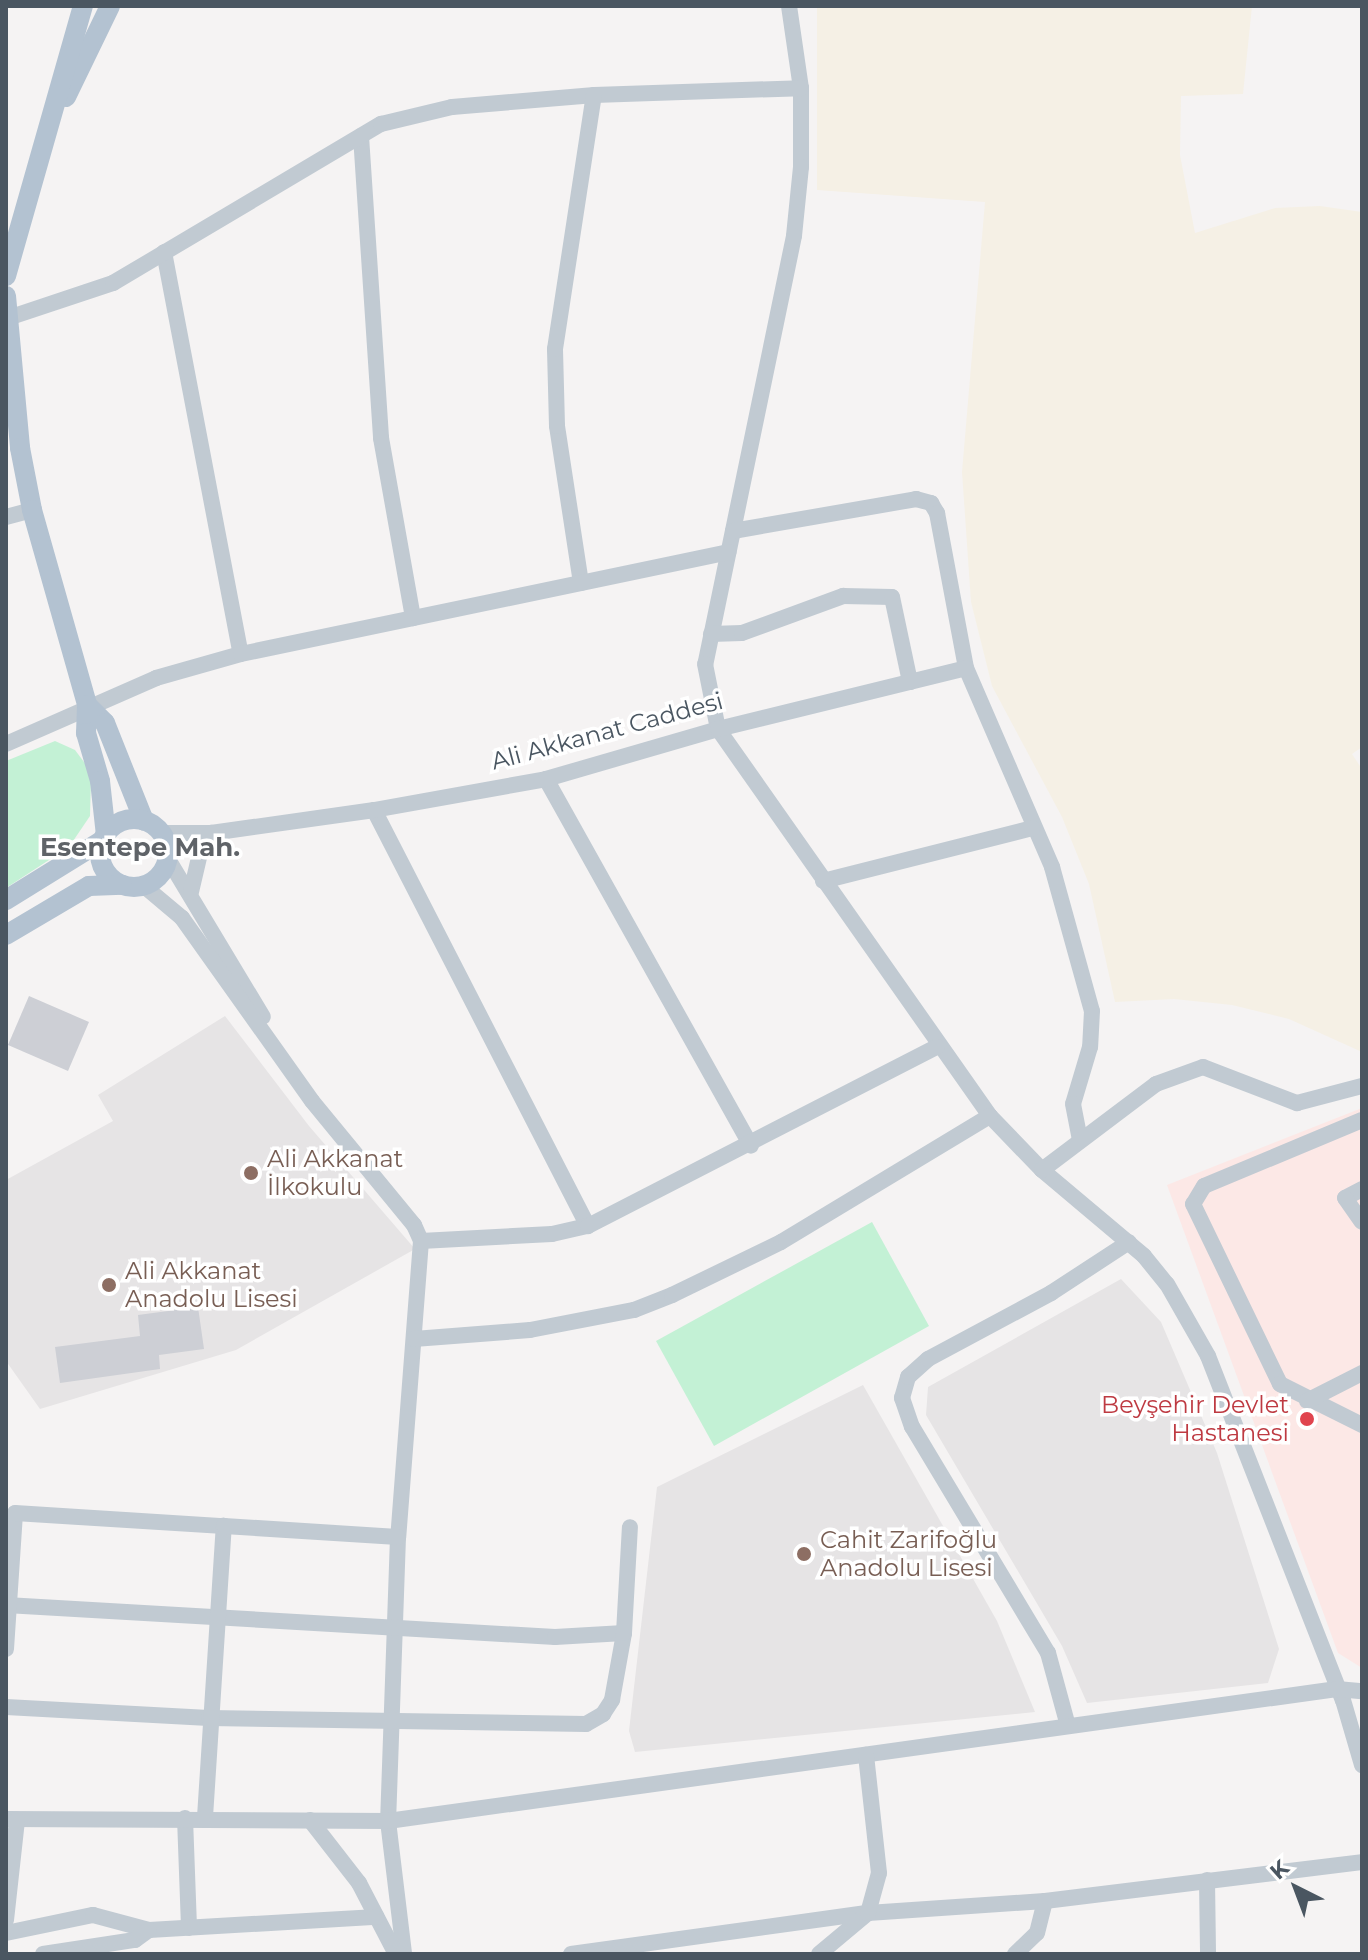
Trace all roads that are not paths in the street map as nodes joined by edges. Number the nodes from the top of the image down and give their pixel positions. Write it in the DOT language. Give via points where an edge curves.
graph roads {
  1 [pos="83,6"];
  2 [pos="110,6"];
  3 [pos="789,6"];
  4 [pos="801,88"];
  5 [pos="594,95"];
  6 [pos="361,136"];
  7 [pos="37,159"];
  8 [pos="164,252"];
  9 [pos="8,254"];
  10 [pos="6,276"];
  11 [pos="6,296"];
  12 [pos="8,318"];
  13 [pos="32,510"];
  14 [pos="6,517"];
  15 [pos="733,531"];
  16 [pos="728,552"];
  17 [pos="581,583"];
  18 [pos="413,618"];
  19 [pos="711,634"];
  20 [pos="241,654"];
  21 [pos="966,668"];
  22 [pos="910,682"];
  23 [pos="87,705"];
  24 [pos="718,729"];
  25 [pos="7,738"];
  26 [pos="546,779"];
  27 [pos="374,810"];
  28 [pos="144,821"];
  29 [pos="1032,828"];
  30 [pos="161,833"];
  31 [pos="211,833"];
  32 [pos="104,838"];
  33 [pos="168,859"];
  34 [pos="823,881"];
  35 [pos="122,885"];
  36 [pos="144,886"];
  37 [pos="191,892"];
  38 [pos="6,900"];
  39 [pos="6,935"];
  40 [pos="937,1047"];
  41 [pos="1362,1086"];
  42 [pos="312,1101"];
  43 [pos="990,1116"];
  44 [pos="1362,1120"];
  45 [pos="1080,1140"];
  46 [pos="751,1146"];
  47 [pos="1042,1170"];
  48 [pos="1362,1189"];
  49 [pos="1362,1222"];
  50 [pos="588,1226"];
  51 [pos="421,1241"];
  52 [pos="1129,1242"];
  53 [pos="414,1339"];
  54 [pos="1362,1373"];
  55 [pos="1307,1401"];
  56 [pos="1362,1425"];
  57 [pos="224,1526"];
  58 [pos="630,1527"];
  59 [pos="398,1537"];
  60 [pos="7,1605"];
  61 [pos="214,1620"];
  62 [pos="395,1628"];
  63 [pos="624,1633"];
  64 [pos="6,1649"];
  65 [pos="1337,1689"];
  66 [pos="1362,1691"];
  67 [pos="6,1707"];
  68 [pos="209,1718"];
  69 [pos="391,1723"];
  70 [pos="1068,1726"];
  71 [pos="866,1755"];
  72 [pos="1362,1765"];
  73 [pos="205,1817"];
  74 [pos="185,1818"];
  75 [pos="11,1819"];
  76 [pos="310,1820"];
  77 [pos="388,1821"];
  78 [pos="6,1839"];
  79 [pos="1362,1862"];
  80 [pos="1207,1880"];
  81 [pos="1045,1901"];
  82 [pos="868,1913"];
  83 [pos="377,1917"];
  84 [pos="6,1920"];
  85 [pos="189,1928"];
  86 [pos="149,1930"];
  87 [pos="6,1933"];
  88 [pos="43,1954"];
  89 [pos="396,1954"];
  90 [pos="404,1954"];
  91 [pos="571,1954"];
  92 [pos="819,1954"];
  93 [pos="1015,1954"];
  94 [pos="1208,1954"];
  1 -- 7 [label="main road"];
  2 -- 7 [label="main road"];
  3 -- 4 [label="street"];
  4 -- 5 [label="street"];
  4 -- 15 [label="street" via="794,236"];
  5 -- 6 [label="street" via="452,107 381,124"];
  5 -- 17 [label="street" via="555,349 557,426"];
  6 -- 8 [label="street"];
  6 -- 18 [label="street" via="381,438"];
  7 -- 9 [label="main road"];
  8 -- 12 [label="street" via="113,283"];
  8 -- 20 [label="street"];
  9 -- 10 [label="main road"];
  11 -- 12 [label="main road"];
  12 -- 13 [label="main road" via="20,448"];
  13 -- 14 [label="street"];
  13 -- 23 [label="main road"];
  15 -- 16 [label="street"];
  15 -- 21 [label="street" via="916,499 931,503"];
  16 -- 17 [label="street"];
  16 -- 19 [label="street"];
  17 -- 18 [label="street"];
  18 -- 20 [label="street"];
  19 -- 22 [label="street" via="742,633 843,596 892,597"];
  19 -- 24 [label="street" via="705,664"];
  20 -- 23 [label="street"];
  21 -- 22 [label="street, Ali Akkanat Caddesi"];
  21 -- 29 [label="street"];
  22 -- 24 [label="street, Ali Akkanat Caddesi"];
  23 -- 25 [label="street"];
  23 -- 28 [label="main road" via="105,723"];
  23 -- 32 [label="main road" via="86,733 100,781"];
  24 -- 26 [label="street, Ali Akkanat Caddesi"];
  24 -- 34 [label="street"];
  26 -- 27 [label="street, Ali Akkanat Caddesi"];
  26 -- 46 [label="street"];
  27 -- 31 [label="street, Ali Akkanat Caddesi"];
  27 -- 50 [label="street"];
  28 -- 30 [label="main road"];
  28 -- 32 [label="main road" via="122,822"];
  29 -- 34 [label="street"];
  29 -- 45 [label="street" via="1052,867 1092,1011 1090,1047 1073,1104"];
  30 -- 31 [label="street, Ali Akkanat Caddesi"];
  30 -- 33 [label="main road"];
  31 -- 37 [label="street" via="201,849"];
  32 -- 35 [label="main road" via="103,867"];
  32 -- 38 [label="main road"];
  33 -- 36 [label="main road" via="161,873"];
  33 -- 37 [label="street"];
  34 -- 40 [label="street"];
  35 -- 36 [label="main road"];
  35 -- 39 [label="main road" via="89,886"];
  36 -- 42 [label="street" via="182,918"];
  37 -- 42 [label="street"];
  40 -- 43 [label="street"];
  40 -- 46 [label="street"];
  41 -- 45 [label="street" via="1297,1103 1203,1067 1156,1084"];
  42 -- 51 [label="street" via="414,1225"];
  43 -- 47 [label="street"];
  43 -- 53 [label="street" via="781,1242 660,1300 530,1330"];
  44 -- 55 [label="street" via="1204,1186 1194,1196 1268,1369"];
  45 -- 47 [label="street"];
  46 -- 50 [label="street"];
  47 -- 52 [label="street"];
  48 -- 49 [label="street" via="1345,1198"];
  50 -- 51 [label="street" via="552,1234"];
  51 -- 53 [label="street"];
  52 -- 65 [label="street" via="1167,1284 1208,1356"];
  52 -- 70 [label="street" via="1051,1293 928,1359 908,1377 902,1398 912,1427 1048,1653"];
  53 -- 59 [label="street"];
  54 -- 55 [label="street"];
  55 -- 56 [label="street"];
  57 -- 59 [label="street"];
  57 -- 60 [label="street" via="15,1513"];
  57 -- 61 [label="street"];
  58 -- 63 [label="street"];
  59 -- 62 [label="street"];
  60 -- 61 [label="street"];
  60 -- 64 [label="street"];
  61 -- 62 [label="street"];
  61 -- 68 [label="street"];
  62 -- 63 [label="street" via="555,1637"];
  62 -- 69 [label="street"];
  63 -- 69 [label="street" via="612,1700 603,1714 586,1724"];
  65 -- 66 [label="street"];
  65 -- 70 [label="street"];
  65 -- 72 [label="street"];
  67 -- 68 [label="street"];
  68 -- 69 [label="street"];
  68 -- 73 [label="street"];
  69 -- 77 [label="street"];
  70 -- 71 [label="street"];
  71 -- 77 [label="street"];
  71 -- 82 [label="street" via="879,1873"];
  73 -- 74 [label="street"];
  73 -- 76 [label="street"];
  74 -- 75 [label="street"];
  74 -- 85 [label="street"];
  75 -- 78 [label="street"];
  75 -- 84 [label="street"];
  76 -- 77 [label="street"];
  76 -- 83 [label="street" via="359,1883"];
  77 -- 90 [label="street"];
  79 -- 80 [label="street"];
  80 -- 81 [label="street"];
  80 -- 94 [label="street"];
  81 -- 82 [label="street"];
  81 -- 93 [label="street" via="1037,1933"];
  82 -- 91 [label="street"];
  82 -- 92 [label="street"];
  83 -- 85 [label="street"];
  83 -- 89 [label="street"];
  85 -- 86 [label="street"];
  86 -- 87 [label="street" via="93,1915"];
  86 -- 88 [label="street" via="135,1940"];
}
